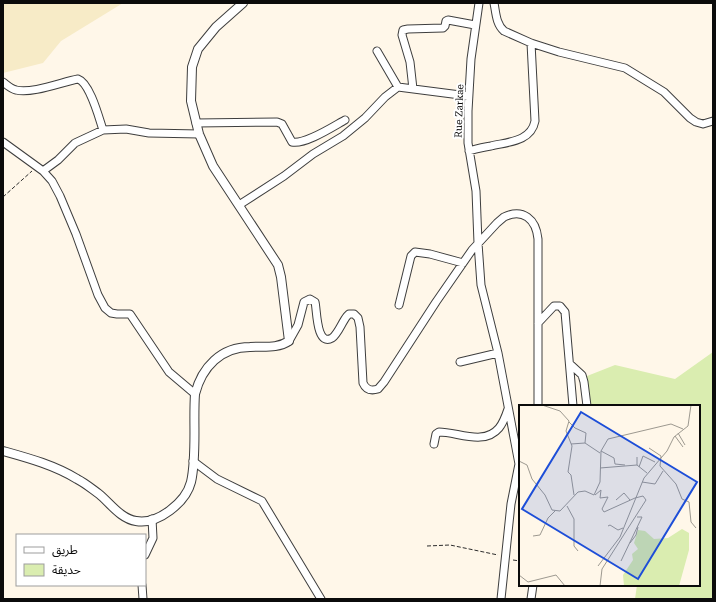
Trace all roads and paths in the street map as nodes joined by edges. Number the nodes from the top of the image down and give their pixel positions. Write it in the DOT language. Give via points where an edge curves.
graph roads {
  1 [pos="243,3"];
  2 [pos="479,3"];
  3 [pos="494,3"];
  4 [pos="475,25"];
  5 [pos="531,43"];
  6 [pos="378,51"];
  7 [pos="3,82"];
  8 [pos="398,87"];
  9 [pos="413,89"];
  10 [pos="468,96"];
  11 [pos="345,120"];
  12 [pos="713,121"];
  13 [pos="196,123"];
  14 [pos="103,130"];
  15 [pos="199,134"];
  16 [pos="3,142"];
  17 [pos="469,151"];
  18 [pos="40,169"];
  19 [pos="3,197"];
  20 [pos="239,204"];
  21 [pos="478,243"];
  22 [pos="463,263"];
  23 [pos="399,305"];
  24 [pos="538,323"];
  25 [pos="289,341"];
  26 [pos="498,353"];
  27 [pos="460,362"];
  28 [pos="570,364"];
  29 [pos="195,394"];
  30 [pos="538,405"];
  31 [pos="573,405"];
  32 [pos="587,405"];
  33 [pos="508,409"];
  34 [pos="434,444"];
  35 [pos="3,451"];
  36 [pos="193,461"];
  37 [pos="152,519"];
  38 [pos="427,546"];
  39 [pos="146,552"];
  40 [pos="505,558"];
  41 [pos="519,560"];
  42 [pos="142,586"];
  43 [pos="533,586"];
  44 [pos="143,599"];
  45 [pos="322,599"];
  46 [pos="501,599"];
  47 [pos="531,599"];
  1 -- 13 [label="street" via="208,36 194,57 191,101"];
  2 -- 4 [label="street, Rue Zarkae"];
  3 -- 5 [label="street" via="497,22 501,28"];
  4 -- 9 [label="street" via="448,20 443,28 403,30"];
  4 -- 10 [label="street, Rue Zarkae"];
  5 -- 12 [label="street" via="567,55 625,68 664,92 696,122 703,124"];
  5 -- 17 [label="street" via="534,127 527,135 517,140"];
  6 -- 8 [label="street"];
  7 -- 14 [label="street" via="11,88 20,90 81,80"];
  8 -- 9 [label="street"];
  8 -- 20 [label="street" via="343,136"];
  9 -- 10 [label="street"];
  10 -- 17 [label="street, Rue Zarkae"];
  11 -- 13 [label="street" via="295,143 290,140 282,124 276,122"];
  13 -- 15 [label="street"];
  14 -- 15 [label="street"];
  14 -- 18 [label="street" via="75,143 58,160"];
  15 -- 20 [label="street" via="213,166"];
  16 -- 18 [label="street"];
  17 -- 21 [label="street, Rue Zarkae" via="476,191"];
  18 -- 19 [label="path"];
  18 -- 29 [label="street" via="50,178 60,196 98,296 105,308 111,313 130,314 170,372"];
  20 -- 25 [label="street" via="280,270"];
  21 -- 22 [label="street"];
  21 -- 24 [label="street" via="497,223 509,215 524,215 532,223 538,234 539,246"];
  21 -- 26 [label="street, Rue Zarkae" via="482,285"];
  22 -- 23 [label="street" via="415,252 411,256"];
  22 -- 25 [label="street" via="378,389 370,390 364,383 360,327 354,314 347,316 333,336 324,338 319,329 315,302 307,300 302,306 298,325"];
  24 -- 28 [label="street" via="554,306 560,306 565,312"];
  24 -- 30 [label="street"];
  25 -- 29 [label="street" via="276,346 241,347 225,352 206,371"];
  26 -- 27 [label="street"];
  26 -- 33 [label="street, Rue Zarkae"];
  28 -- 31 [label="street"];
  28 -- 32 [label="street" via="582,375"];
  29 -- 36 [label="street"];
  33 -- 34 [label="street" via="499,428 491,435 472,437 439,432"];
  33 -- 40 [label="street, Rue Zarkae" via="519,464 511,504"];
  35 -- 37 [label="street" via="67,473 91,488 129,519 136,522"];
  36 -- 37 [label="street" via="190,487 182,501"];
  36 -- 45 [label="street" via="218,479 262,501"];
  37 -- 39 [label="street" via="153,538"];
  38 -- 40 [label="path" via="450,545"];
  40 -- 41 [label="path"];
  40 -- 46 [label="street, Rue Zarkae"];
  42 -- 44 [label="street"];
  43 -- 47 [label="street"];
}
